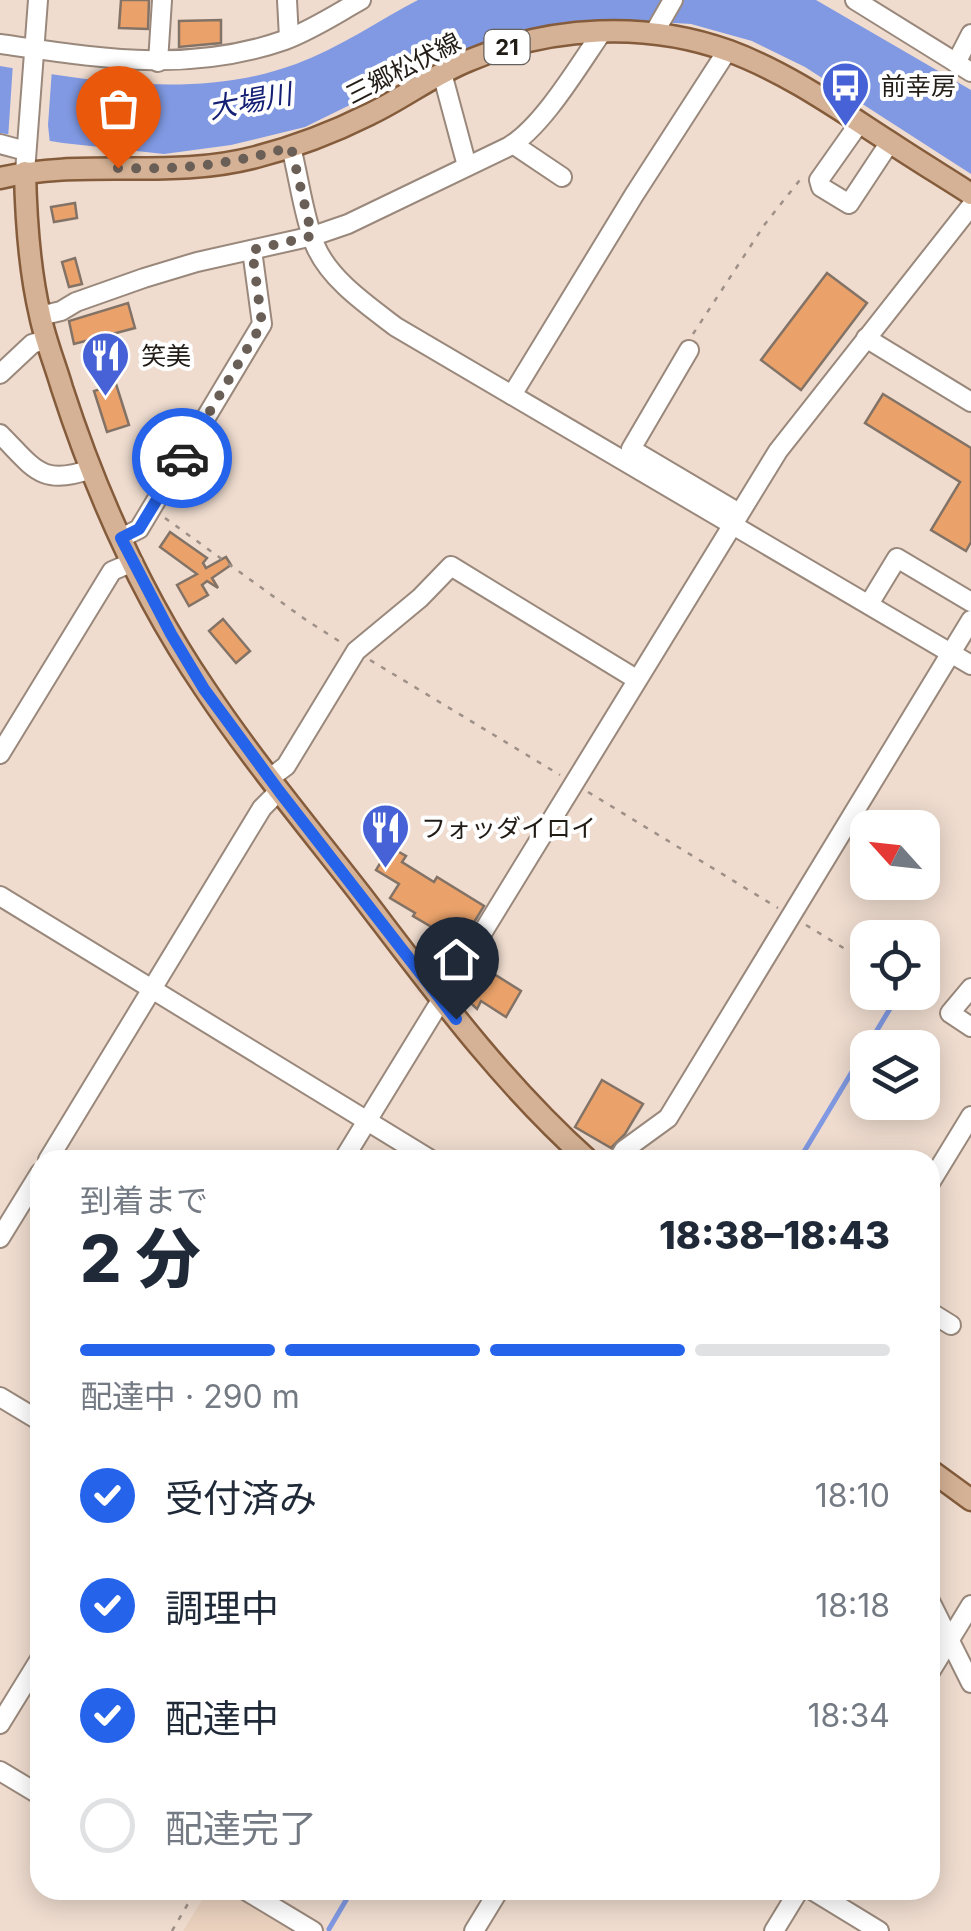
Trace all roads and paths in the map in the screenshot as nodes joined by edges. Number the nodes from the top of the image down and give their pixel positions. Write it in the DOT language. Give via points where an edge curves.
graph roads {
  1 [pos="38,0"];
  2 [pos="162,0"];
  3 [pos="287,0"];
  4 [pos="361,0"];
  5 [pos="673,0"];
  6 [pos="856,0"];
  7 [pos="657,28"];
  8 [pos="602,32"];
  9 [pos="971,34"];
  10 [pos="289,38"];
  11 [pos="0,44"];
  12 [pos="727,51"];
  13 [pos="34,52"];
  14 [pos="158,62"];
  15 [pos="963,68"];
  16 [pos="442,73"];
  17 [pos="860,122"];
  18 [pos="890,142"];
  19 [pos="0,144"];
  20 [pos="513,144"];
  21 [pos="291,147"];
  22 [pos="26,155"];
  23 [pos="467,166"];
  24 [pos="562,177"];
  25 [pos="0,178"];
  26 [pos="801,178"];
  27 [pos="971,194"];
  28 [pos="971,206"];
  29 [pos="312,236"];
  30 [pos="252,250"];
  31 [pos="40,316"];
  32 [pos="866,338"];
  33 [pos="47,340"];
  34 [pos="689,350"];
  35 [pos="0,374"];
  36 [pos="512,395"];
  37 [pos="971,402"];
  38 [pos="0,434"];
  39 [pos="92,469"];
  40 [pos="652,469"];
  41 [pos="152,508"];
  42 [pos="735,518"];
  43 [pos="121,538"];
  44 [pos="133,562"];
  45 [pos="971,602"];
  46 [pos="869,604"];
  47 [pos="971,620"];
  48 [pos="356,651"];
  49 [pos="952,654"];
  50 [pos="971,664"];
  51 [pos="636,679"];
  52 [pos="0,754"];
  53 [pos="573,783"];
  54 [pos="274,784"];
  55 [pos="0,896"];
  56 [pos="791,916"];
  57 [pos="850,952"];
  58 [pos="152,988"];
  59 [pos="971,988"];
  60 [pos="442,1002"];
  61 [pos="940,1007"];
  62 [pos="950,1013"];
  63 [pos="971,1028"];
  64 [pos="971,1116"];
  65 [pos="367,1121"];
  66 [pos="54,1150"];
  67 [pos="349,1150"];
  68 [pos="414,1150"];
  69 [pos="577,1150"];
  70 [pos="624,1150"];
  71 [pos="940,1167"];
  72 [pos="30,1189"];
  73 [pos="0,1238"];
  74 [pos="940,1318"];
  75 [pos="950,1325"];
  76 [pos="0,1396"];
  77 [pos="30,1415"];
  78 [pos="940,1477"];
  79 [pos="971,1500"];
  80 [pos="971,1604"];
  81 [pos="940,1620"];
  82 [pos="950,1640"];
  83 [pos="940,1656"];
  84 [pos="30,1675"];
  85 [pos="971,1683"];
  86 [pos="0,1724"];
  87 [pos="0,1771"];
  88 [pos="30,1789"];
  89 [pos="190,1900"];
  90 [pos="263,1900"];
  91 [pos="494,1900"];
  92 [pos="793,1900"];
  93 [pos="828,1900"];
  94 [pos="172,1931"];
  95 [pos="314,1931"];
  96 [pos="474,1931"];
  97 [pos="774,1931"];
  98 [pos="879,1931"];
  1 -- 13 [label="street"];
  2 -- 14 [label="street"];
  3 -- 10 [label="street"];
  4 -- 10 [label="street"];
  5 -- 7 [label="street"];
  6 -- 15 [label="street"];
  7 -- 8 [label="main road, 三郷松伏線 / 21"];
  7 -- 12 [label="main road, 三郷松伏線 / 21"];
  8 -- 16 [label="main road, 三郷松伏線 / 21" via="530,40"];
  8 -- 20 [label="street" via="537,123"];
  9 -- 15 [label="street"];
  10 -- 14 [label="street" via="206,59"];
  11 -- 13 [label="street"];
  12 -- 17 [label="main road, 三郷松伏線 / 21"];
  12 -- 36 [label="street"];
  13 -- 14 [label="street"];
  13 -- 22 [label="street"];
  16 -- 21 [label="main road, 三郷松伏線 / 21" via="370,114"];
  16 -- 23 [label="street"];
  17 -- 18 [label="main road, 三郷松伏線 / 21"];
  17 -- 18 [label="street" via="819,180 821,187 848,204"];
  18 -- 27 [label="main road, 三郷松伏線 / 21"];
  19 -- 22 [label="street"];
  20 -- 23 [label="street"];
  20 -- 24 [label="street"];
  21 -- 22 [label="main road, 三郷松伏線 / 21" via="172,170 79,168"];
  21 -- 29 [label="street"];
  22 -- 25 [label="main road, 三郷松伏線 / 21"];
  22 -- 31 [label="main road"];
  23 -- 29 [label="street"];
  26 -- 34 [label="path" via="693,333"];
  28 -- 32 [label="street"];
  29 -- 30 [label="street"];
  29 -- 36 [label="street" via="368,306"];
  30 -- 31 [label="street" via="144,278"];
  30 -- 41 [label="street" via="262,324"];
  31 -- 33 [label="main road"];
  32 -- 37 [label="street"];
  32 -- 42 [label="street"];
  33 -- 35 [label="street" via="32,344"];
  33 -- 39 [label="main road"];
  34 -- 40 [label="street" via="631,450"];
  36 -- 40 [label="street"];
  38 -- 39 [label="street" via="50,476"];
  39 -- 43 [label="main road"];
  40 -- 42 [label="street"];
  41 -- 43 [label="street" via="139,529"];
  41 -- 48 [label="path"];
  42 -- 46 [label="street"];
  42 -- 51 [label="street"];
  43 -- 44 [label="main road"];
  44 -- 52 [label="street" via="112,571"];
  44 -- 54 [label="main road" via="204,689"];
  45 -- 46 [label="street" via="897,558"];
  46 -- 49 [label="street"];
  47 -- 49 [label="street"];
  48 -- 51 [label="street" via="451,566"];
  48 -- 53 [label="path"];
  48 -- 54 [label="street"];
  49 -- 50 [label="street"];
  49 -- 56 [label="street"];
  51 -- 53 [label="street"];
  53 -- 56 [label="path"];
  53 -- 60 [label="street"];
  54 -- 58 [label="street"];
  54 -- 60 [label="main road"];
  55 -- 58 [label="street"];
  56 -- 57 [label="path"];
  56 -- 70 [label="street" via="668,1118"];
  58 -- 65 [label="street"];
  58 -- 66 [label="street"];
  59 -- 62 [label="street"];
  60 -- 65 [label="street"];
  60 -- 69 [label="main road"];
  61 -- 62 [label="path"];
  62 -- 63 [label="street"];
  64 -- 71 [label="street"];
  65 -- 67 [label="street"];
  65 -- 68 [label="street"];
  72 -- 73 [label="street"];
  74 -- 75 [label="street"];
  76 -- 77 [label="street"];
  78 -- 79 [label="main road"];
  80 -- 82 [label="street"];
  81 -- 82 [label="street"];
  82 -- 83 [label="street"];
  82 -- 85 [label="street"];
  84 -- 86 [label="street"];
  87 -- 88 [label="street"];
  89 -- 94 [label="path"];
  90 -- 95 [label="street"];
  91 -- 96 [label="street"];
  92 -- 97 [label="street"];
  93 -- 98 [label="street"];
}
